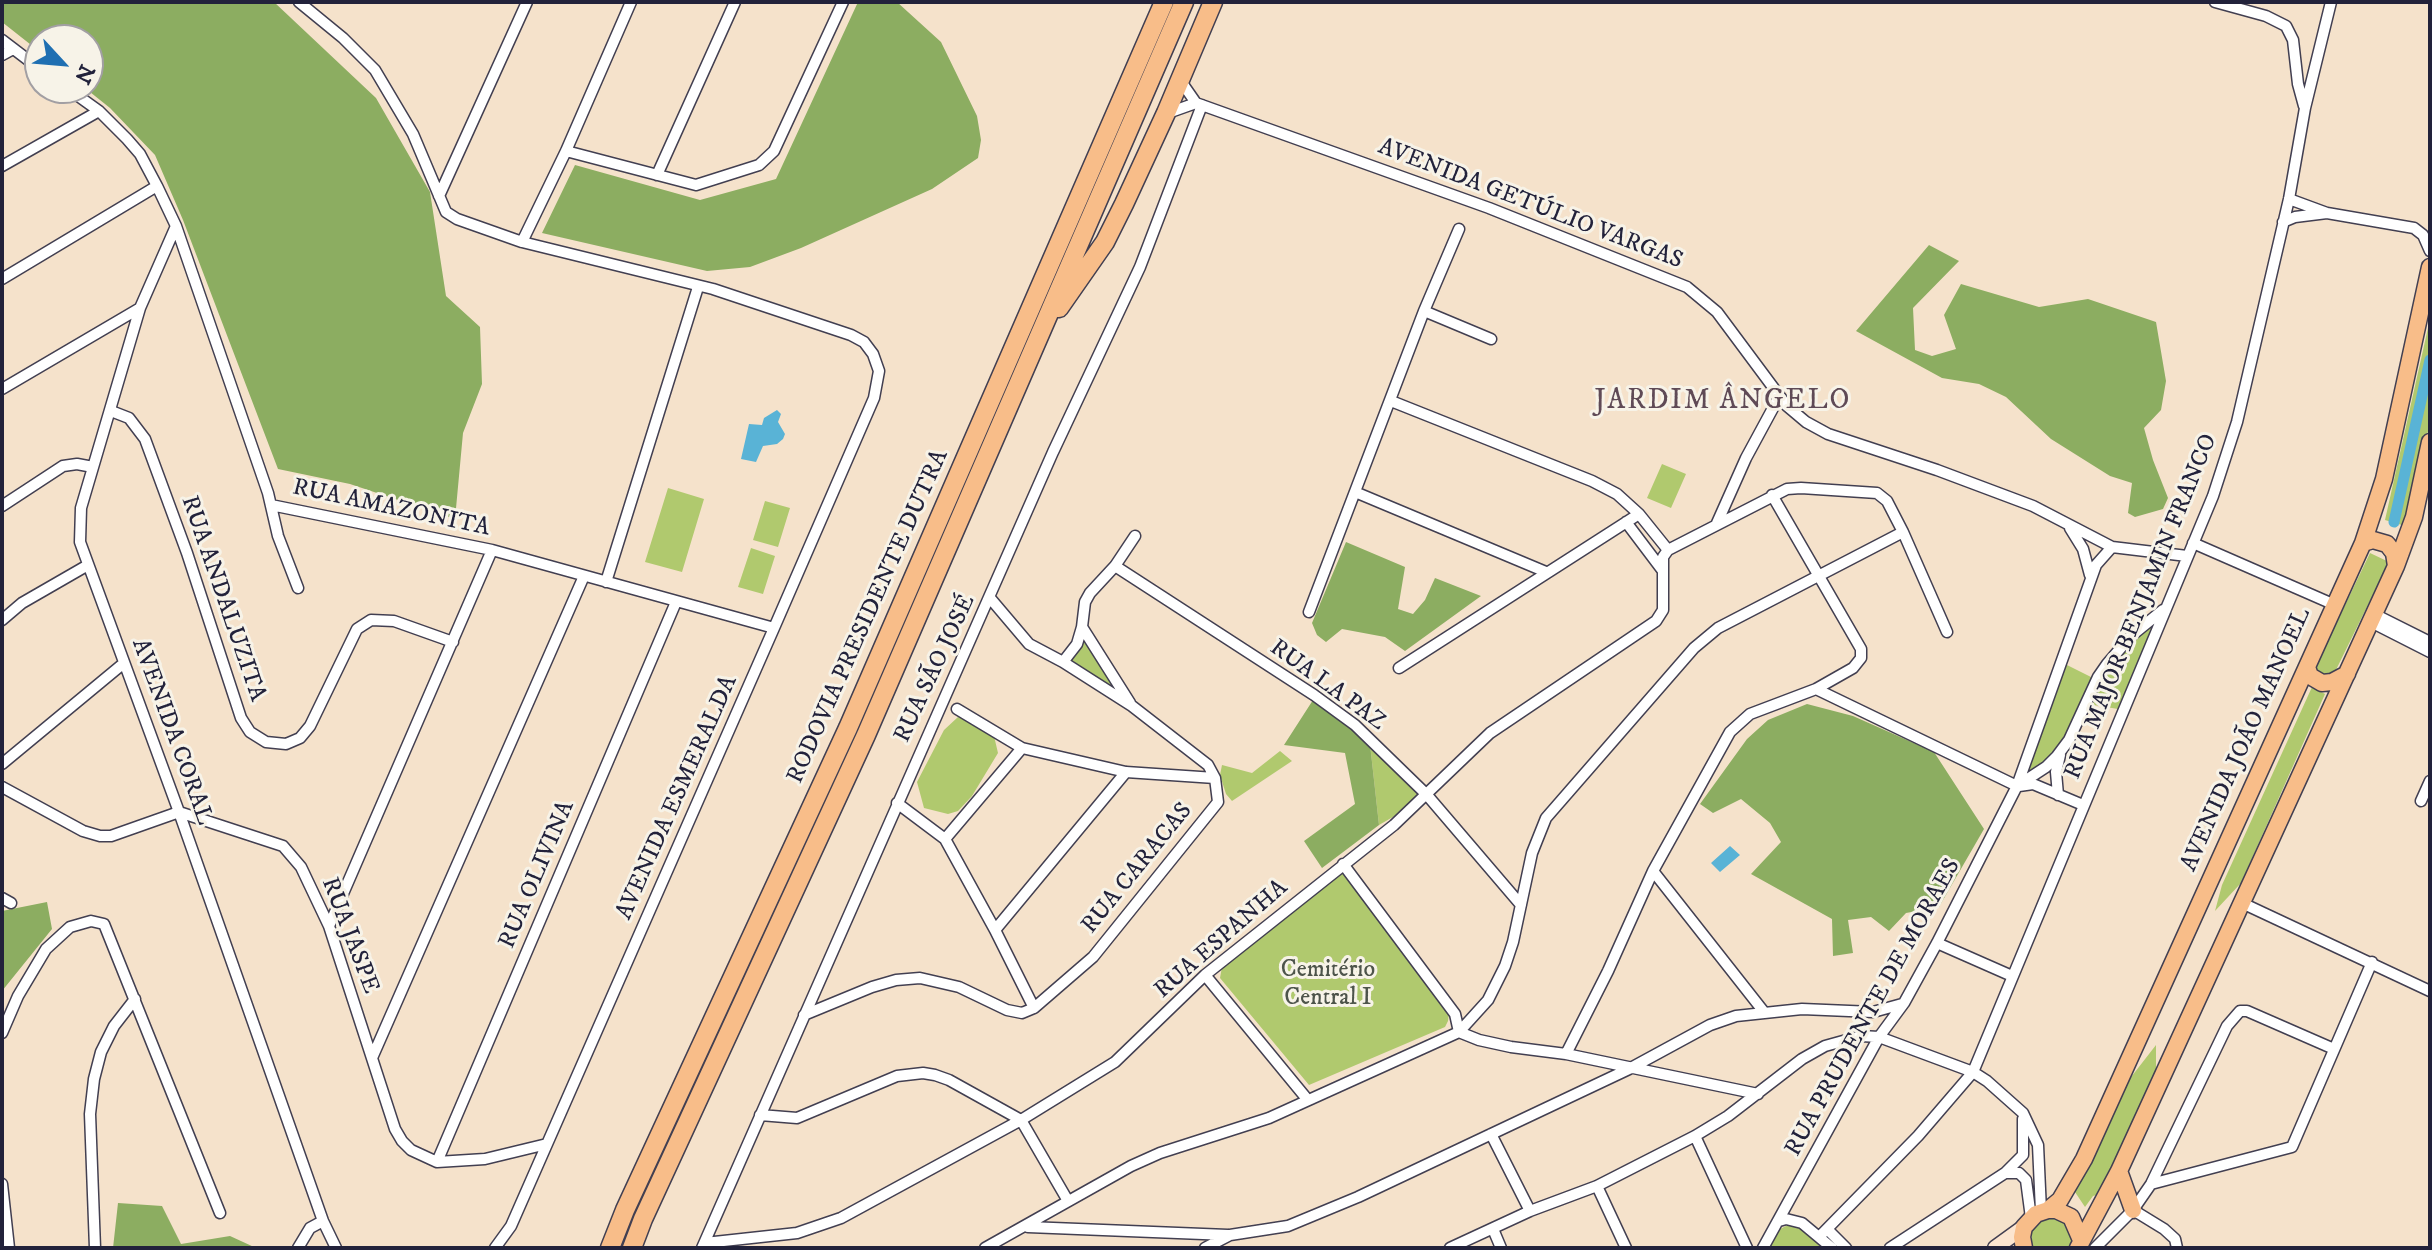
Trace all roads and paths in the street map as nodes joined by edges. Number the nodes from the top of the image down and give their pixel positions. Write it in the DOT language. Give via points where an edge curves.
graph roads {
  1 [pos="299,2"];
  2 [pos="527,2"];
  3 [pos="631,2"];
  4 [pos="735,2"];
  5 [pos="843,2"];
  6 [pos="1156,2"];
  7 [pos="1164,2"];
  8 [pos="1184,2"];
  9 [pos="1213,2"];
  10 [pos="2216,2"];
  11 [pos="2331,2"];
  12 [pos="2,40"];
  13 [pos="13,49"];
  14 [pos="2,55"];
  15 [pos="24,57"];
  16 [pos="1135,72"];
  17 [pos="1180,80"];
  18 [pos="89,104"];
  19 [pos="1199,104"];
  20 [pos="2305,108"];
  21 [pos="99,111"];
  22 [pos="1166,113"];
  23 [pos="566,151"];
  24 [pos="2,166"];
  25 [pos="657,175"];
  26 [pos="157,186"];
  27 [pos="439,196"];
  28 [pos="2289,199"];
  29 [pos="2327,213"];
  30 [pos="2283,222"];
  31 [pos="2430,223"];
  32 [pos="176,226"];
  33 [pos="2414,228"];
  34 [pos="1459,229"];
  35 [pos="522,242"];
  36 [pos="2430,251"];
  37 [pos="2430,267"];
  38 [pos="2,279"];
  39 [pos="698,287"];
  40 [pos="140,308"];
  41 [pos="1424,311"];
  42 [pos="1038,336"];
  43 [pos="1491,339"];
  44 [pos="2,389"];
  45 [pos="1779,397"];
  46 [pos="1391,401"];
  47 [pos="111,411"];
  48 [pos="2430,442"];
  49 [pos="93,467"];
  50 [pos="1355,492"];
  51 [pos="1772,495"];
  52 [pos="271,505"];
  53 [pos="2,506"];
  54 [pos="1639,514"];
  55 [pos="1626,522"];
  56 [pos="1717,523"];
  57 [pos="2066,523"];
  58 [pos="1903,532"];
  59 [pos="1135,536"];
  60 [pos="2193,543"];
  61 [pos="2363,543"];
  62 [pos="2112,547"];
  63 [pos="492,550"];
  64 [pos="1668,550"];
  65 [pos="2187,556"];
  66 [pos="88,565"];
  67 [pos="1115,566"];
  68 [pos="2396,566"];
  69 [pos="1663,571"];
  70 [pos="1546,572"];
  71 [pos="584,576"];
  72 [pos="1818,577"];
  73 [pos="2090,578"];
  74 [pos="606,582"];
  75 [pos="298,588"];
  76 [pos="990,598"];
  77 [pos="676,602"];
  78 [pos="2335,605"];
  79 [pos="2165,609"];
  80 [pos="1309,612"];
  81 [pos="2372,618"];
  82 [pos="2,620"];
  83 [pos="1082,627"];
  84 [pos="774,628"];
  85 [pos="1947,632"];
  86 [pos="453,642"];
  87 [pos="2430,642"];
  88 [pos="2430,652"];
  89 [pos="1063,662"];
  90 [pos="124,663"];
  91 [pos="2307,667"];
  92 [pos="1399,668"];
  93 [pos="2347,674"];
  94 [pos="1816,689"];
  95 [pos="1132,706"];
  96 [pos="957,709"];
  97 [pos="1022,748"];
  98 [pos="2062,750"];
  99 [pos="2,764"];
  100 [pos="1126,772"];
  101 [pos="1215,778"];
  102 [pos="2430,781"];
  103 [pos="2017,786"];
  104 [pos="2,787"];
  105 [pos="1427,795"];
  106 [pos="2058,795"];
  107 [pos="2421,801"];
  108 [pos="897,803"];
  109 [pos="2083,805"];
  110 [pos="179,812"];
  111 [pos="945,839"];
  112 [pos="1343,864"];
  113 [pos="1653,871"];
  114 [pos="2242,903"];
  115 [pos="1521,905"];
  116 [pos="329,926"];
  117 [pos="995,930"];
  118 [pos="1937,943"];
  119 [pos="2372,962"];
  120 [pos="1205,975"];
  121 [pos="2012,976"];
  122 [pos="2430,991"];
  123 [pos="135,999"];
  124 [pos="1904,1003"];
  125 [pos="1034,1008"];
  126 [pos="1764,1012"];
  127 [pos="804,1015"];
  128 [pos="1459,1032"];
  129 [pos="2,1033"];
  130 [pos="1879,1037"];
  131 [pos="2334,1049"];
  132 [pos="1566,1054"];
  133 [pos="372,1058"];
  134 [pos="1629,1069"];
  135 [pos="1973,1072"];
  136 [pos="1758,1094"];
  137 [pos="1307,1099"];
  138 [pos="2023,1113"];
  139 [pos="760,1115"];
  140 [pos="1021,1120"];
  141 [pos="1491,1134"];
  142 [pos="1695,1136"];
  143 [pos="547,1144"];
  144 [pos="437,1162"];
  145 [pos="2119,1171"];
  146 [pos="2005,1173"];
  147 [pos="2,1184"];
  148 [pos="2151,1184"];
  149 [pos="1597,1186"];
  150 [pos="1068,1201"];
  151 [pos="2133,1210"];
  152 [pos="1530,1211"];
  153 [pos="220,1213"];
  154 [pos="2036,1216"];
  155 [pos="323,1221"];
  156 [pos="1779,1221"];
  157 [pos="1027,1226"];
  158 [pos="1493,1229"];
  159 [pos="1823,1232"];
  160 [pos="1230,1235"];
  161 [pos="2085,1245"];
  162 [pos="703,1246"];
  163 [pos="9,1248"];
  164 [pos="95,1248"];
  165 [pos="298,1248"];
  166 [pos="336,1248"];
  167 [pos="495,1248"];
  168 [pos="610,1248"];
  169 [pos="632,1248"];
  170 [pos="985,1248"];
  171 [pos="1205,1248"];
  172 [pos="1450,1248"];
  173 [pos="1501,1248"];
  174 [pos="1626,1248"];
  175 [pos="1747,1248"];
  176 [pos="1763,1248"];
  177 [pos="1832,1248"];
  178 [pos="1846,1248"];
  179 [pos="1890,1248"];
  180 [pos="1995,1248"];
  181 [pos="2024,1248"];
  182 [pos="2177,1248"];
  1 -- 27 [label="street" via="375,70 413,134"];
  2 -- 27 [label="street"];
  3 -- 23 [label="street"];
  4 -- 25 [label="street"];
  5 -- 25 [label="street" via="767,160 706,184"];
  6 -- 16 [label="highway"];
  7 -- 16 [label="highway, RODOVIA PRESIDENTE DUTRA"];
  8 -- 42 [label="highway, RODOVIA PRESIDENTE DUTRA"];
  9 -- 17 [label="highway"];
  10 -- 20 [label="street" via="2286,26"];
  11 -- 20 [label="street, RUA MAJOR BENJAMIN FRANCO"];
  12 -- 13 [label="street"];
  13 -- 14 [label="street"];
  13 -- 15 [label="street"];
  16 -- 168 [label="highway, RODOVIA PRESIDENTE DUTRA" via="848,728"];
  17 -- 19 [label="street"];
  17 -- 22 [label="highway"];
  18 -- 21 [label="street, RUA AMAZONITA"];
  19 -- 22 [label="street"];
  19 -- 45 [label="street, AVENIDA GETÚLIO VARGAS" via="1489,208 1687,287 1717,312"];
  19 -- 76 [label="street, RUA SÃO JOSÉ" via="1140,267"];
  20 -- 28 [label="street, RUA MAJOR BENJAMIN FRANCO"];
  21 -- 24 [label="street"];
  21 -- 26 [label="street, RUA AMAZONITA" via="140,154"];
  22 -- 42 [label="highway" via="1105,242"];
  23 -- 25 [label="street"];
  23 -- 35 [label="street"];
  26 -- 32 [label="street, RUA AMAZONITA"];
  26 -- 38 [label="street"];
  27 -- 35 [label="street" via="446,212 457,219"];
  28 -- 29 [label="street"];
  28 -- 30 [label="street, RUA MAJOR BENJAMIN FRANCO"];
  29 -- 30 [label="street"];
  29 -- 33 [label="street"];
  30 -- 60 [label="street, RUA MAJOR BENJAMIN FRANCO" via="2230,450"];
  31 -- 33 [label="street"];
  32 -- 40 [label="street, AVENIDA CORAL"];
  32 -- 52 [label="street, RUA AMAZONITA"];
  33 -- 36 [label="street"];
  34 -- 41 [label="street"];
  35 -- 39 [label="street"];
  37 -- 61 [label="main road, AVENIDA JOÃO MANOEL" via="2384,479"];
  39 -- 74 [label="street"];
  39 -- 84 [label="street, AVENIDA ESMERALDA" via="851,335 864,342 879,371 874,398"];
  40 -- 44 [label="street"];
  40 -- 47 [label="street, AVENIDA CORAL"];
  41 -- 43 [label="street"];
  41 -- 46 [label="street"];
  42 -- 169 [label="highway, RODOVIA PRESIDENTE DUTRA" via="866,735"];
  45 -- 56 [label="street"];
  45 -- 57 [label="street, AVENIDA GETÚLIO VARGAS" via="1828,434 1937,470"];
  46 -- 50 [label="street"];
  46 -- 54 [label="street" via="1592,481"];
  47 -- 49 [label="street, AVENIDA CORAL"];
  47 -- 86 [label="street, RUA ANDALUZITA" via="129,418 145,439 250,732 266,742 286,744 300,738 357,629 371,620 394,621"];
  48 -- 68 [label="main road" via="2414,517"];
  49 -- 53 [label="street" via="63,466"];
  49 -- 66 [label="street, AVENIDA CORAL" via="79,525"];
  50 -- 70 [label="street"];
  50 -- 80 [label="street"];
  51 -- 56 [label="street"];
  51 -- 58 [label="street" via="1801,488 1872,491 1885,499"];
  51 -- 72 [label="street"];
  52 -- 63 [label="street, RUA AMAZONITA"];
  52 -- 75 [label="street"];
  54 -- 55 [label="street"];
  54 -- 64 [label="street"];
  55 -- 69 [label="street"];
  55 -- 70 [label="street"];
  56 -- 64 [label="street"];
  57 -- 62 [label="street, AVENIDA GETÚLIO VARGAS"];
  57 -- 73 [label="street" via="2083,549"];
  58 -- 72 [label="street"];
  58 -- 85 [label="street"];
  59 -- 67 [label="street"];
  60 -- 65 [label="street, RUA MAJOR BENJAMIN FRANCO"];
  60 -- 78 [label="street"];
  61 -- 68 [label="main road" via="2387,544"];
  61 -- 78 [label="main road, AVENIDA JOÃO MANOEL"];
  62 -- 65 [label="street, AVENIDA GETÚLIO VARGAS"];
  62 -- 73 [label="street, RUA PRUDENTE DE MORAES"];
  63 -- 71 [label="street, RUA AMAZONITA"];
  63 -- 86 [label="street"];
  64 -- 69 [label="street, RUA ESPANHA"];
  65 -- 79 [label="street, RUA MAJOR BENJAMIN FRANCO"];
  66 -- 82 [label="street"];
  66 -- 90 [label="street, AVENIDA CORAL"];
  67 -- 83 [label="street" via="1085,602"];
  67 -- 105 [label="street, RUA LA PAZ" via="1355,725"];
  68 -- 81 [label="main road"];
  69 -- 105 [label="street, RUA ESPANHA" via="1663,610 1656,621 1490,733"];
  70 -- 92 [label="street"];
  71 -- 74 [label="street, RUA AMAZONITA"];
  71 -- 133 [label="street"];
  72 -- 94 [label="street" via="1861,649 1861,658"];
  72 -- 115 [label="street" via="1718,628 1694,648 1546,818"];
  73 -- 103 [label="street, RUA PRUDENTE DE MORAES"];
  74 -- 77 [label="street, RUA AMAZONITA"];
  76 -- 89 [label="street" via="1029,644"];
  76 -- 108 [label="street, RUA SÃO JOSÉ"];
  77 -- 84 [label="street, RUA AMAZONITA"];
  77 -- 144 [label="street, RUA OLIVINA"];
  78 -- 91 [label="main road, AVENIDA JOÃO MANOEL"];
  79 -- 98 [label="street" via="2107,664"];
  79 -- 109 [label="street, RUA MAJOR BENJAMIN FRANCO"];
  81 -- 87 [label="street"];
  81 -- 88 [label="street"];
  81 -- 93 [label="main road"];
  83 -- 89 [label="street"];
  83 -- 95 [label="street"];
  84 -- 143 [label="street, AVENIDA ESMERALDA"];
  86 -- 116 [label="street"];
  89 -- 95 [label="street"];
  90 -- 99 [label="street"];
  90 -- 110 [label="street, AVENIDA CORAL"];
  91 -- 93 [label="main road" via="2322,683"];
  91 -- 154 [label="main road, AVENIDA JOÃO MANOEL" via="2084,1159 2060,1200"];
  93 -- 114 [label="main road"];
  94 -- 103 [label="street"];
  94 -- 113 [label="street" via="1750,714 1735,726"];
  95 -- 101 [label="street" via="1208,765"];
  96 -- 97 [label="street"];
  97 -- 100 [label="street"];
  97 -- 111 [label="street"];
  98 -- 103 [label="street"];
  98 -- 106 [label="street" via="2056,772"];
  100 -- 101 [label="street"];
  100 -- 117 [label="street"];
  101 -- 125 [label="street, RUA CARACAS" via="1218,802 1093,957"];
  102 -- 107 [label="street"];
  103 -- 106 [label="street" via="2033,784"];
  103 -- 118 [label="street, RUA PRUDENTE DE MORAES"];
  104 -- 110 [label="street" via="100,836"];
  105 -- 112 [label="street, RUA ESPANHA"];
  105 -- 115 [label="street, RUA LA PAZ"];
  106 -- 109 [label="street"];
  108 -- 111 [label="street"];
  108 -- 127 [label="street, RUA SÃO JOSÉ"];
  109 -- 121 [label="street, RUA MAJOR BENJAMIN FRANCO"];
  110 -- 116 [label="street, RUA JASPE" via="283,846 301,867"];
  110 -- 155 [label="street, AVENIDA CORAL"];
  111 -- 117 [label="street"];
  112 -- 120 [label="street, RUA ESPANHA"];
  112 -- 128 [label="street" via="1455,1014"];
  113 -- 126 [label="street"];
  113 -- 132 [label="street"];
  114 -- 119 [label="street"];
  114 -- 145 [label="main road"];
  115 -- 128 [label="street" via="1501,974 1488,1000"];
  116 -- 133 [label="street, RUA JASPE"];
  117 -- 125 [label="street"];
  118 -- 121 [label="street"];
  118 -- 124 [label="street, RUA PRUDENTE DE MORAES"];
  119 -- 122 [label="street"];
  119 -- 131 [label="street"];
  120 -- 137 [label="street"];
  120 -- 140 [label="street, RUA ESPANHA" via="1115,1062"];
  121 -- 135 [label="street, RUA MAJOR BENJAMIN FRANCO"];
  123 -- 129 [label="street" via="104,924 91,921 70,927 46,949"];
  123 -- 153 [label="street"];
  123 -- 164 [label="street" via="114,1026 94,1079 90,1114"];
  124 -- 126 [label="street" via="1873,1012"];
  124 -- 130 [label="street, RUA PRUDENTE DE MORAES"];
  125 -- 127 [label="street" via="1022,1013 1007,1010 959,987 920,978 872,987"];
  126 -- 134 [label="street" via="1710,1025"];
  127 -- 139 [label="street, RUA SÃO JOSÉ"];
  128 -- 132 [label="street" via="1511,1047"];
  128 -- 137 [label="street"];
  130 -- 135 [label="street"];
  130 -- 136 [label="street" via="1825,1046"];
  130 -- 156 [label="street, RUA PRUDENTE DE MORAES"];
  131 -- 148 [label="street" via="2292,1147"];
  131 -- 148 [label="street" via="2240,1011 2227,1026"];
  132 -- 134 [label="street"];
  133 -- 144 [label="street, RUA JASPE" via="402,1141"];
  134 -- 136 [label="street"];
  134 -- 141 [label="street"];
  135 -- 138 [label="street"];
  135 -- 159 [label="street, RUA MAJOR BENJAMIN FRANCO"];
  136 -- 142 [label="street"];
  137 -- 150 [label="street" via="1269,1118 1160,1153"];
  138 -- 146 [label="street" via="2023,1155"];
  138 -- 154 [label="street" via="2038,1145"];
  139 -- 140 [label="street" via="797,1118 897,1076 923,1073 949,1080"];
  139 -- 162 [label="street, RUA SÃO JOSÉ"];
  140 -- 150 [label="street"];
  140 -- 162 [label="street, RUA ESPANHA" via="822,1226"];
  141 -- 152 [label="street"];
  141 -- 160 [label="street" via="1308,1219"];
  142 -- 149 [label="street"];
  142 -- 175 [label="street"];
  143 -- 144 [label="street" via="485,1159"];
  143 -- 167 [label="street, AVENIDA ESMERALDA" via="504,1239"];
  145 -- 151 [label="main road"];
  145 -- 161 [label="main road"];
  146 -- 154 [label="street" via="2023,1176"];
  146 -- 179 [label="street"];
  147 -- 163 [label="street"];
  148 -- 151 [label="street"];
  149 -- 152 [label="street"];
  149 -- 174 [label="street"];
  150 -- 157 [label="street"];
  151 -- 161 [label="street"];
  151 -- 182 [label="street" via="2164,1229"];
  152 -- 158 [label="street"];
  154 -- 161 [label="main road" via="2071,1217"];
  154 -- 180 [label="main road"];
  154 -- 181 [label="main road" via="2022,1237"];
  155 -- 165 [label="street" via="310,1228"];
  155 -- 166 [label="street, AVENIDA CORAL"];
  156 -- 159 [label="street" via="1794,1220"];
  156 -- 176 [label="street, RUA PRUDENTE DE MORAES"];
  157 -- 160 [label="street"];
  157 -- 170 [label="street"];
  158 -- 172 [label="street"];
  158 -- 173 [label="street"];
  159 -- 177 [label="street"];
  159 -- 178 [label="street"];
  160 -- 171 [label="street"];
}
